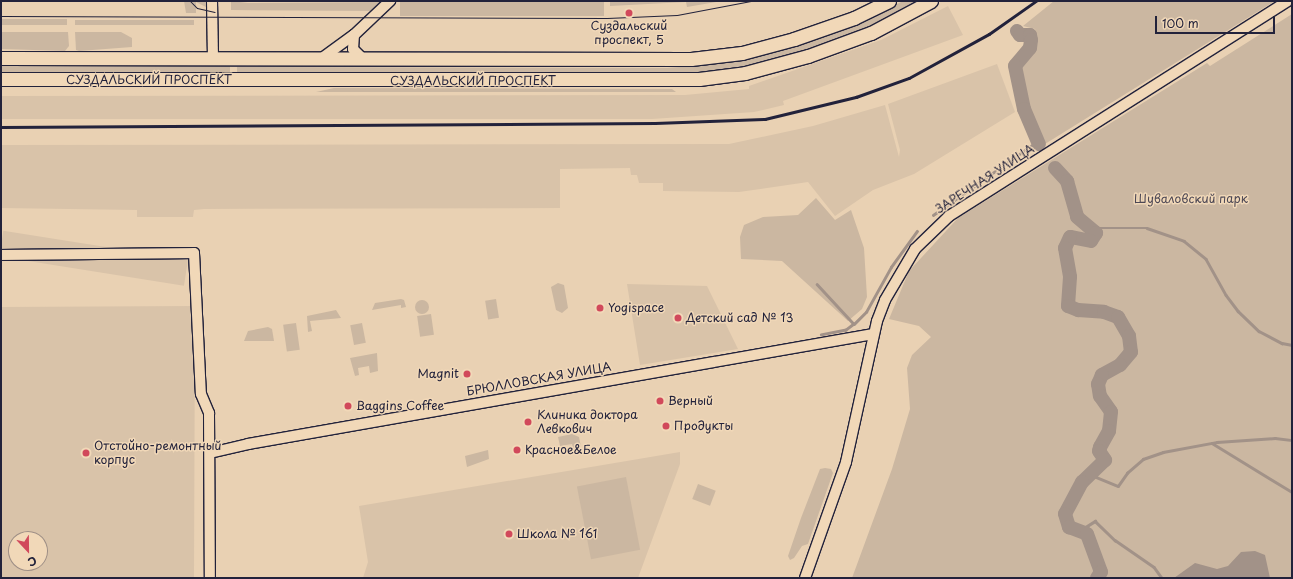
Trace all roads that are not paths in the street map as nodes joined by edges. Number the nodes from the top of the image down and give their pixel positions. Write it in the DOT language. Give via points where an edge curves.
graph roads {
  1 [pos="212,1"];
  2 [pos="390,1"];
  3 [pos="874,1"];
  4 [pos="889,1"];
  5 [pos="931,1"];
  6 [pos="1288,1"];
  7 [pos="854,18"];
  8 [pos="354,35"];
  9 [pos="1,58"];
  10 [pos="213,58"];
  11 [pos="322,58"];
  12 [pos="363,59"];
  13 [pos="1,79"];
  14 [pos="1,255"];
  15 [pos="873,334"];
  16 [pos="210,453"];
  17 [pos="210,578"];
  18 [pos="805,578"];
  1 -- 10 [label="street"];
  2 -- 8 [label="street"];
  3 -- 7 [label="main road"];
  4 -- 7 [label="main road, СУЗДАЛЬСКИЙ ПРОСПЕКТ"];
  5 -- 13 [label="main road, СУЗДАЛЬСКИЙ ПРОСПЕКТ" via="870,33 808,56 745,73 700,79"];
  6 -- 15 [label="street, ЗАРЕЧНАЯ УЛИЦА" via="949,216 915,249 885,300"];
  7 -- 12 [label="main road, СУЗДАЛЬСКИЙ ПРОСПЕКТ" via="767,47 691,59"];
  8 -- 11 [label="street"];
  8 -- 12 [label="street" via="353,48"];
  9 -- 10 [label="main road, СУЗДАЛЬСКИЙ ПРОСПЕКТ"];
  10 -- 11 [label="main road, СУЗДАЛЬСКИЙ ПРОСПЕКТ"];
  11 -- 12 [label="main road, СУЗДАЛЬСКИЙ ПРОСПЕКТ"];
  14 -- 16 [label="street" via="194,253 201,394 209,413"];
  15 -- 16 [label="street, БРЮЛЛОВСКАЯ УЛИЦА" via="248,444"];
  15 -- 18 [label="street, ЗАРЕЧНАЯ УЛИЦА" via="846,462"];
  16 -- 17 [label="street"];
}
